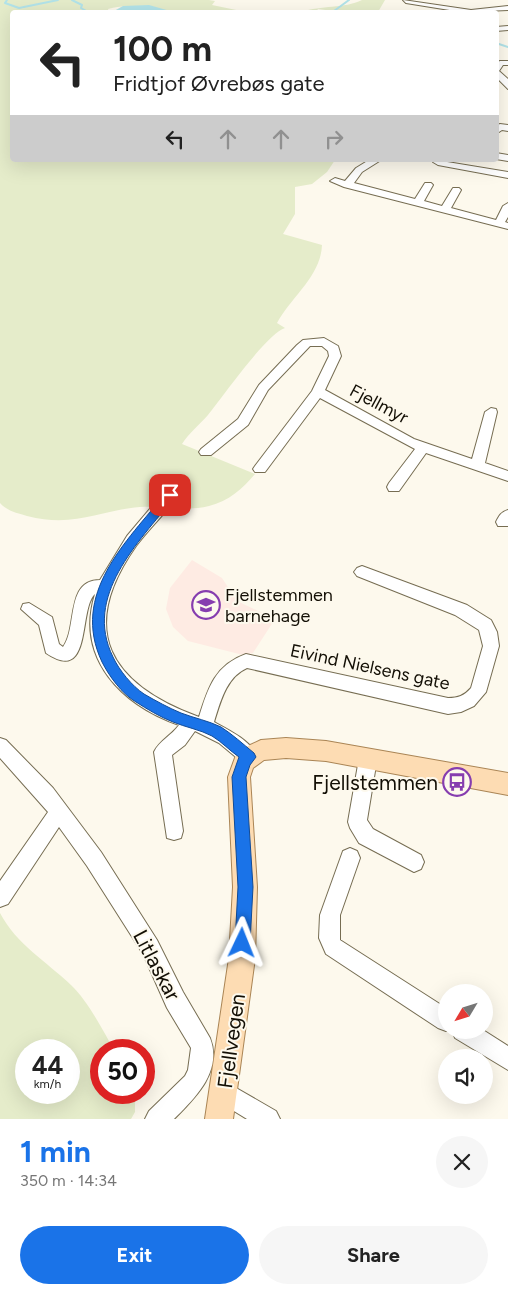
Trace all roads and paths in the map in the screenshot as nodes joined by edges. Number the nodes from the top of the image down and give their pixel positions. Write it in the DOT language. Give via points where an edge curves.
graph roads {
  1 [pos="406,1"];
  2 [pos="487,1"];
  3 [pos="508,8"];
  4 [pos="464,10"];
  5 [pos="472,10"];
  6 [pos="483,10"];
  7 [pos="499,74"];
  8 [pos="508,87"];
  9 [pos="370,162"];
  10 [pos="438,162"];
  11 [pos="508,175"];
  12 [pos="335,182"];
  13 [pos="347,185"];
  14 [pos="428,185"];
  15 [pos="456,190"];
  16 [pos="418,203"];
  17 [pos="507,209"];
  18 [pos="445,210"];
  19 [pos="504,224"];
  20 [pos="318,392"];
  21 [pos="491,412"];
  22 [pos="423,447"];
  23 [pos="206,452"];
  24 [pos="477,466"];
  25 [pos="260,469"];
  26 [pos="508,476"];
  27 [pos="180,483"];
  28 [pos="394,487"];
  29 [pos="362,572"];
  30 [pos="105,586"];
  31 [pos="29,609"];
  32 [pos="198,724"];
  33 [pos="0,746"];
  34 [pos="249,757"];
  35 [pos="368,759"];
  36 [pos="508,784"];
  37 [pos="59,812"];
  38 [pos="174,830"];
  39 [pos="350,858"];
  40 [pos="414,862"];
  41 [pos="1,897"];
  42 [pos="438,1015"];
  43 [pos="477,1039"];
  44 [pos="508,1058"];
  45 [pos="224,1092"];
  46 [pos="157,1119"];
  47 [pos="219,1119"];
  48 [pos="268,1119"];
  1 -- 4 [label="street"];
  2 -- 5 [label="street"];
  3 -- 6 [label="street"];
  7 -- 8 [label="street"];
  9 -- 13 [label="street" via="355,173"];
  10 -- 11 [label="street"];
  12 -- 13 [label="street"];
  13 -- 16 [label="street"];
  14 -- 16 [label="street"];
  15 -- 18 [label="street"];
  16 -- 18 [label="street"];
  17 -- 19 [label="street"];
  18 -- 19 [label="street"];
  20 -- 22 [label="street, Fjellmyr" via="388,432"];
  20 -- 23 [label="street" via="335,356 330,345 315,342 301,348 263,388 243,422"];
  20 -- 25 [label="street"];
  21 -- 24 [label="street"];
  22 -- 24 [label="street, Fjellmyr"];
  22 -- 28 [label="street"];
  24 -- 26 [label="street, Fjellmyr"];
  27 -- 30 [label="street" via="123,553"];
  29 -- 32 [label="street, Eivind Nielsens gate" via="461,610 485,625 491,646 474,697 462,704 448,706 246,661 233,666"];
  30 -- 31 [label="street" via="96,586 84,596 75,642 66,653 52,648 46,622"];
  30 -- 32 [label="street" via="99,604 98,631 100,644 113,672 138,697 175,717"];
  32 -- 34 [label="street" via="223,736"];
  32 -- 38 [label="street" via="162,752"];
  33 -- 37 [label="street, Litlaskar"];
  34 -- 35 [label="main road" via="261,750 286,748"];
  34 -- 45 [label="main road, Fjellvegen" via="239,777 245,887 242,958"];
  35 -- 36 [label="main road"];
  35 -- 40 [label="street" via="357,822 366,836"];
  37 -- 41 [label="street"];
  37 -- 46 [label="street, Litlaskar" via="94,859 150,947 175,1000 202,1046 199,1072 193,1084"];
  39 -- 42 [label="street" via="327,926 332,947"];
  43 -- 44 [label="street"];
  45 -- 47 [label="main road, Fjellvegen"];
  45 -- 48 [label="street"];
}
